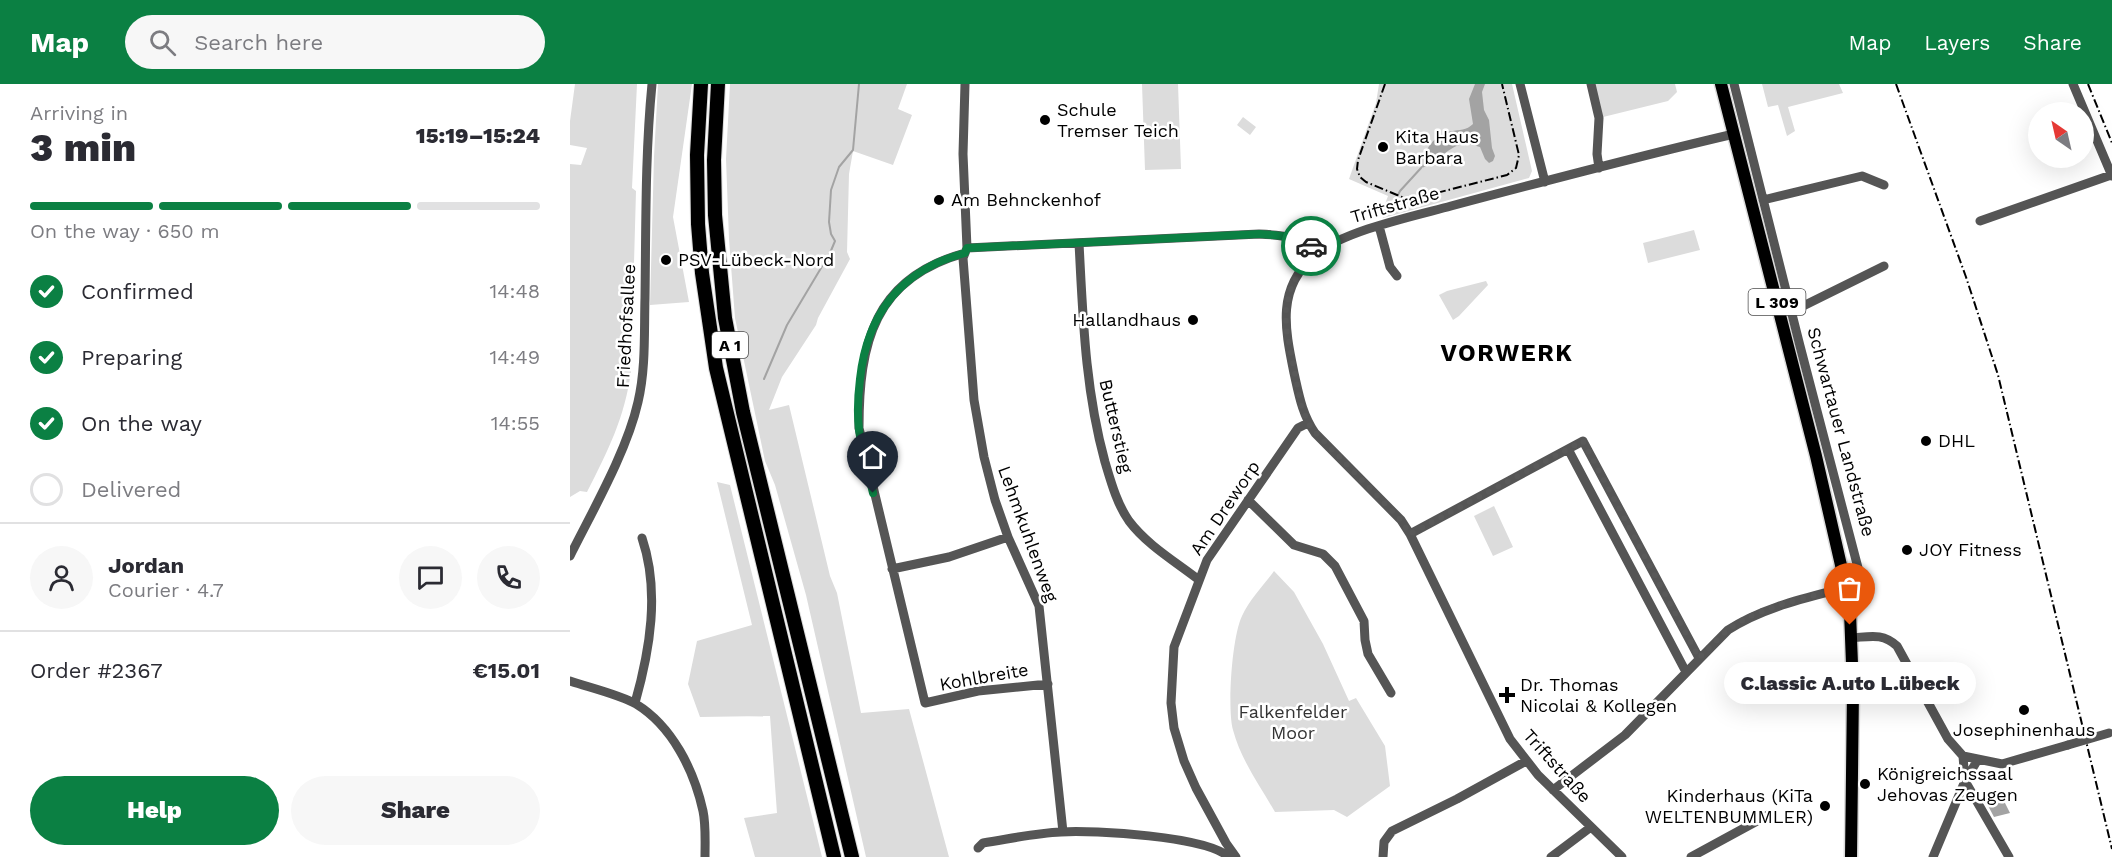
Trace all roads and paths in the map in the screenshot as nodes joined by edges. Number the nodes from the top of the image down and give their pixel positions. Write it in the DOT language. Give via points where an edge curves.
graph roads {
  1 [pos="652,84"];
  2 [pos="701,84"];
  3 [pos="718,84"];
  4 [pos="964,84"];
  5 [pos="1520,84"];
  6 [pos="1591,84"];
  7 [pos="1721,84"];
  8 [pos="1734,84"];
  9 [pos="2073,84"];
  10 [pos="1734,134"];
  11 [pos="1599,168"];
  12 [pos="2112,176"];
  13 [pos="1545,182"];
  14 [pos="1884,185"];
  15 [pos="1763,200"];
  16 [pos="1980,221"];
  17 [pos="1379,226"];
  18 [pos="1079,243"];
  19 [pos="966,251"];
  20 [pos="1317,253"];
  21 [pos="1884,266"];
  22 [pos="1396,276"];
  23 [pos="1791,312"];
  24 [pos="1308,423"];
  25 [pos="1568,449"];
  26 [pos="1248,500"];
  27 [pos="1626,523"];
  28 [pos="1611,531"];
  29 [pos="1410,534"];
  30 [pos="1008,537"];
  31 [pos="642,538"];
  32 [pos="570,556"];
  33 [pos="892,569"];
  34 [pos="1199,580"];
  35 [pos="1846,587"];
  36 [pos="1663,592"];
  37 [pos="1648,600"];
  38 [pos="1850,638"];
  39 [pos="1699,658"];
  40 [pos="1686,672"];
  41 [pos="570,681"];
  42 [pos="1048,684"];
  43 [pos="1391,693"];
  44 [pos="635,703"];
  45 [pos="2110,732"];
  46 [pos="1963,756"];
  47 [pos="1977,760"];
  48 [pos="1526,761"];
  49 [pos="1965,781"];
  50 [pos="1553,790"];
  51 [pos="1770,814"];
  52 [pos="1591,827"];
  53 [pos="1218,830"];
  54 [pos="1063,832"];
  55 [pos="1208,845"];
  56 [pos="978,848"];
  57 [pos="705,857"];
  58 [pos="834,857"];
  59 [pos="852,857"];
  60 [pos="1229,857"];
  61 [pos="1236,857"];
  62 [pos="1383,857"];
  63 [pos="1551,857"];
  64 [pos="1622,857"];
  65 [pos="1691,857"];
  66 [pos="1851,857"];
  67 [pos="1933,857"];
  68 [pos="2009,857"];
  1 -- 32 [label="street, Friedhofsallee" via="639,400 619,454"];
  2 -- 58 [label="highway, A 1" via="698,224 716,368"];
  3 -- 59 [label="highway, A 1" via="715,215 725,318 744,412"];
  4 -- 19 [label="street"];
  5 -- 13 [label="street"];
  6 -- 11 [label="street" via="1599,118"];
  7 -- 10 [label="main road, Schwartauer Landstraße / L 309"];
  8 -- 15 [label="street, Schwartauer Landstraße"];
  9 -- 12 [label="street"];
  10 -- 11 [label="street, Triftstraße"];
  10 -- 35 [label="main road, Schwartauer Landstraße / L 309"];
  11 -- 13 [label="street, Triftstraße"];
  12 -- 16 [label="street"];
  13 -- 17 [label="street, Triftstraße"];
  14 -- 15 [label="street" via="1862,176"];
  15 -- 23 [label="street, Schwartauer Landstraße"];
  17 -- 20 [label="street, Triftstraße"];
  17 -- 22 [label="street"];
  18 -- 19 [label="street"];
  18 -- 20 [label="street" via="1259,234 1290,237 1305,242"];
  18 -- 34 [label="street, Butterstieg" via="1086,371 1112,484 1121,508 1140,534"];
  19 -- 30 [label="street, Lehmkuhlenweg" via="963,258 974,400 984,457"];
  19 -- 33 [label="street" via="917,273 894,293 867,340 859,392 859,428"];
  20 -- 24 [label="street, Triftstraße" via="1297,276 1286,309 1292,360"];
  21 -- 23 [label="street"];
  23 -- 35 [label="street, Schwartauer Landstraße" via="1860,569 1862,584"];
  24 -- 26 [label="street, Am Dreworp" via="1298,428"];
  24 -- 29 [label="street, Triftstraße"];
  25 -- 27 [label="street" via="1583,441"];
  25 -- 28 [label="street"];
  25 -- 29 [label="street"];
  26 -- 34 [label="street, Am Dreworp" via="1207,560"];
  26 -- 43 [label="street" via="1294,545 1323,554 1335,566 1364,621 1368,654"];
  27 -- 28 [label="street"];
  27 -- 36 [label="street"];
  28 -- 37 [label="street"];
  29 -- 48 [label="street, Triftstraße" via="1488,699"];
  30 -- 33 [label="street" via="949,557"];
  30 -- 42 [label="street, Lehmkuhlenweg" via="1039,606"];
  31 -- 44 [label="street" via="648,555 651,605 646,665"];
  33 -- 42 [label="street, Kohlbreite" via="925,703 978,691"];
  34 -- 53 [label="street, Am Dreworp" via="1174,647 1171,704 1184,761"];
  35 -- 38 [label="main road, L 309"];
  35 -- 39 [label="street" via="1743,620"];
  36 -- 37 [label="street"];
  36 -- 39 [label="street"];
  37 -- 40 [label="street"];
  38 -- 46 [label="street" via="1882,636 1897,646 1948,739"];
  38 -- 66 [label="main road, L 309"];
  39 -- 40 [label="street"];
  40 -- 50 [label="street" via="1625,735"];
  41 -- 44 [label="street"];
  42 -- 54 [label="street, Lehmkuhlenweg"];
  44 -- 57 [label="street" via="671,736 686,761 703,813"];
  45 -- 47 [label="street, bridge" via="2002,764"];
  46 -- 47 [label="street"];
  46 -- 49 [label="street"];
  47 -- 49 [label="street"];
  48 -- 50 [label="street, Triftstraße"];
  48 -- 62 [label="street" via="1392,831 1384,842"];
  49 -- 67 [label="street"];
  49 -- 68 [label="street"];
  50 -- 52 [label="street, Triftstraße"];
  51 -- 65 [label="street"];
  52 -- 63 [label="street"];
  52 -- 64 [label="street, Triftstraße"];
  53 -- 55 [label="street"];
  53 -- 61 [label="street, Am Dreworp"];
  54 -- 55 [label="street" via="1142,835"];
  54 -- 56 [label="street" via="983,843"];
  55 -- 60 [label="street"];
}
